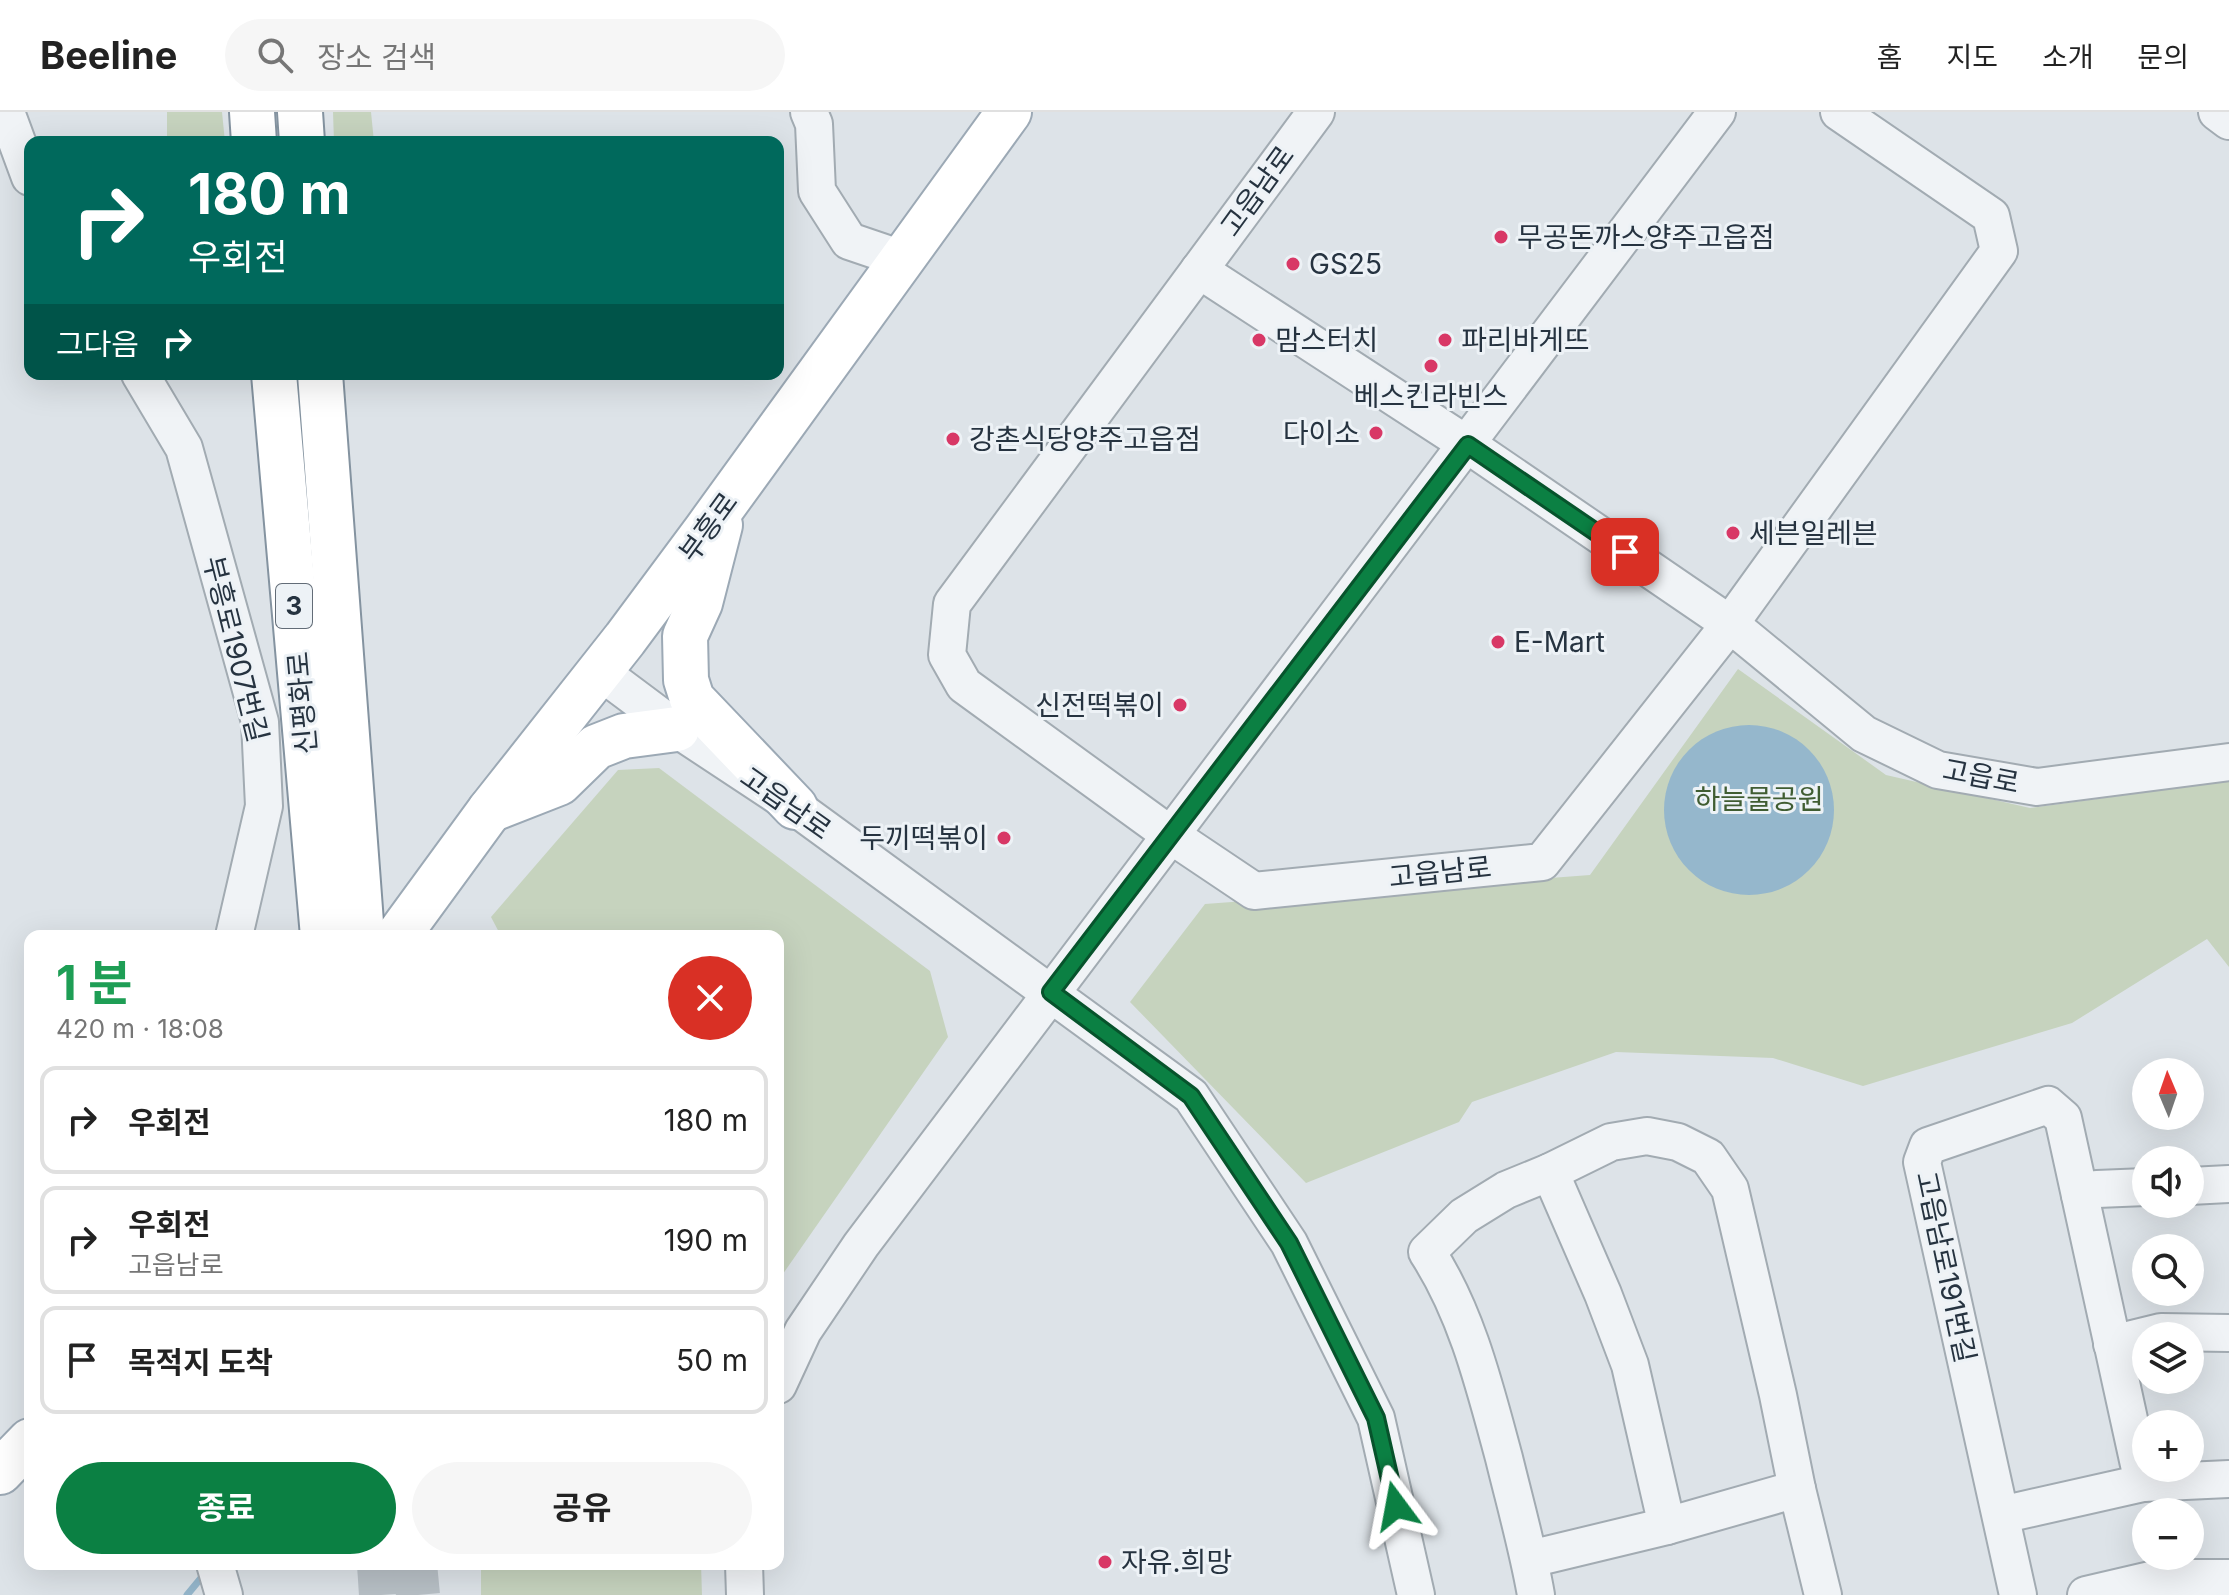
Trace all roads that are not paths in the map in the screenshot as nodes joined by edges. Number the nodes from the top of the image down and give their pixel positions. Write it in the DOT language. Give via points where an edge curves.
graph roads {
  1 [pos="6,112"];
  2 [pos="252,112"];
  3 [pos="300,112"];
  4 [pos="809,112"];
  5 [pos="1009,112"];
  6 [pos="1316,112"];
  7 [pos="1717,112"];
  8 [pos="1839,112"];
  9 [pos="2217,112"];
  10 [pos="2229,121"];
  11 [pos="254,136"];
  12 [pos="302,136"];
  13 [pos="24,161"];
  14 [pos="902,259"];
  15 [pos="1199,270"];
  16 [pos="144,380"];
  17 [pos="275,380"];
  18 [pos="320,380"];
  19 [pos="1468,445"];
  20 [pos="725,504"];
  21 [pos="1730,624"];
  22 [pos="598,670"];
  23 [pos="677,729"];
  24 [pos="2229,762"];
  25 [pos="795,807"];
  26 [pos="490,810"];
  27 [pos="1172,836"];
  28 [pos="235,930"];
  29 [pos="322,930"];
  30 [pos="362,930"];
  31 [pos="402,930"];
  32 [pos="1051,992"];
  33 [pos="1550,1172"];
  34 [pos="2229,1184"];
  35 [pos="2204,1185"];
  36 [pos="2132,1188"];
  37 [pos="2080,1195"];
  38 [pos="2229,1333"];
  39 [pos="2112,1344"];
  40 [pos="784,1372"];
  41 [pos="24,1447"];
  42 [pos="0,1472"];
  43 [pos="2229,1479"];
  44 [pos="2143,1483"];
  45 [pos="1797,1489"];
  46 [pos="2001,1515"];
  47 [pos="1667,1526"];
  48 [pos="1530,1559"];
  49 [pos="217,1570"];
  50 [pos="744,1570"];
  51 [pos="2229,1578"];
  52 [pos="224,1595"];
  53 [pos="745,1595"];
  54 [pos="1416,1595"];
  55 [pos="1536,1595"];
  56 [pos="1823,1595"];
  57 [pos="2018,1595"];
  58 [pos="2086,1595"];
  1 -- 13 [label="street"];
  2 -- 11 [label="main road"];
  3 -- 12 [label="main road"];
  4 -- 14 [label="street" via="817,191 849,241"];
  5 -- 14 [label="main road, 부흥로"];
  6 -- 15 [label="street, 고읍남로"];
  7 -- 19 [label="street"];
  8 -- 21 [label="street, 고읍남로" via="1991,216 1999,251"];
  9 -- 10 [label="street"];
  14 -- 20 [label="main road, 부흥로"];
  15 -- 19 [label="street"];
  15 -- 27 [label="street, 고읍남로" via="952,604 947,655 964,685"];
  16 -- 28 [label="street, 부흥로1907번길" via="184,448 260,722 264,806"];
  17 -- 29 [label="main road, 신평화로 / 3"];
  18 -- 30 [label="main road, 신평화로 / 3"];
  19 -- 21 [label="street"];
  19 -- 27 [label="street"];
  20 -- 22 [label="main road, 부흥로"];
  20 -- 25 [label="main road" via="700,603 685,636 686,680 692,699"];
  21 -- 24 [label="street, 고읍로" via="1864,734 1938,770 2037,787"];
  21 -- 27 [label="street, 고읍남로" via="1542,862 1254,891"];
  22 -- 23 [label="street, 고읍남로"];
  22 -- 26 [label="main road, 부흥로"];
  23 -- 25 [label="street, 고읍남로"];
  23 -- 26 [label="main road" via="624,736 596,747 559,783"];
  25 -- 32 [label="street, 고읍남로"];
  26 -- 31 [label="main road, 부흥로"];
  27 -- 32 [label="street"];
  32 -- 40 [label="street" via="852,1256 803,1331"];
  32 -- 54 [label="street, 고읍남로" via="1191,1096 1289,1243 1376,1418"];
  33 -- 45 [label="street" via="1611,1142 1647,1136 1678,1142 1708,1157 1730,1189"];
  33 -- 47 [label="street" via="1630,1365"];
  33 -- 48 [label="street" via="1506,1190 1464,1216 1427,1252 1443,1276 1482,1376"];
  34 -- 35 [label="street"];
  36 -- 37 [label="street"];
  37 -- 39 [label="street, 고읍남로191번길"];
  37 -- 46 [label="street, 고읍남로191번길" via="2063,1118 2048,1105 1928,1146 1922,1162"];
  38 -- 39 [label="street" via="2161,1332"];
  39 -- 44 [label="street, 고읍남로191번길"];
  41 -- 42 [label="main road"];
  43 -- 44 [label="street"];
  44 -- 46 [label="street"];
  45 -- 47 [label="street"];
  45 -- 56 [label="street"];
  46 -- 57 [label="street, 고읍남로191번길"];
  47 -- 48 [label="street"];
  48 -- 55 [label="street"];
  49 -- 52 [label="street"];
  50 -- 53 [label="street"];
  51 -- 58 [label="street" via="2159,1578"];
}
